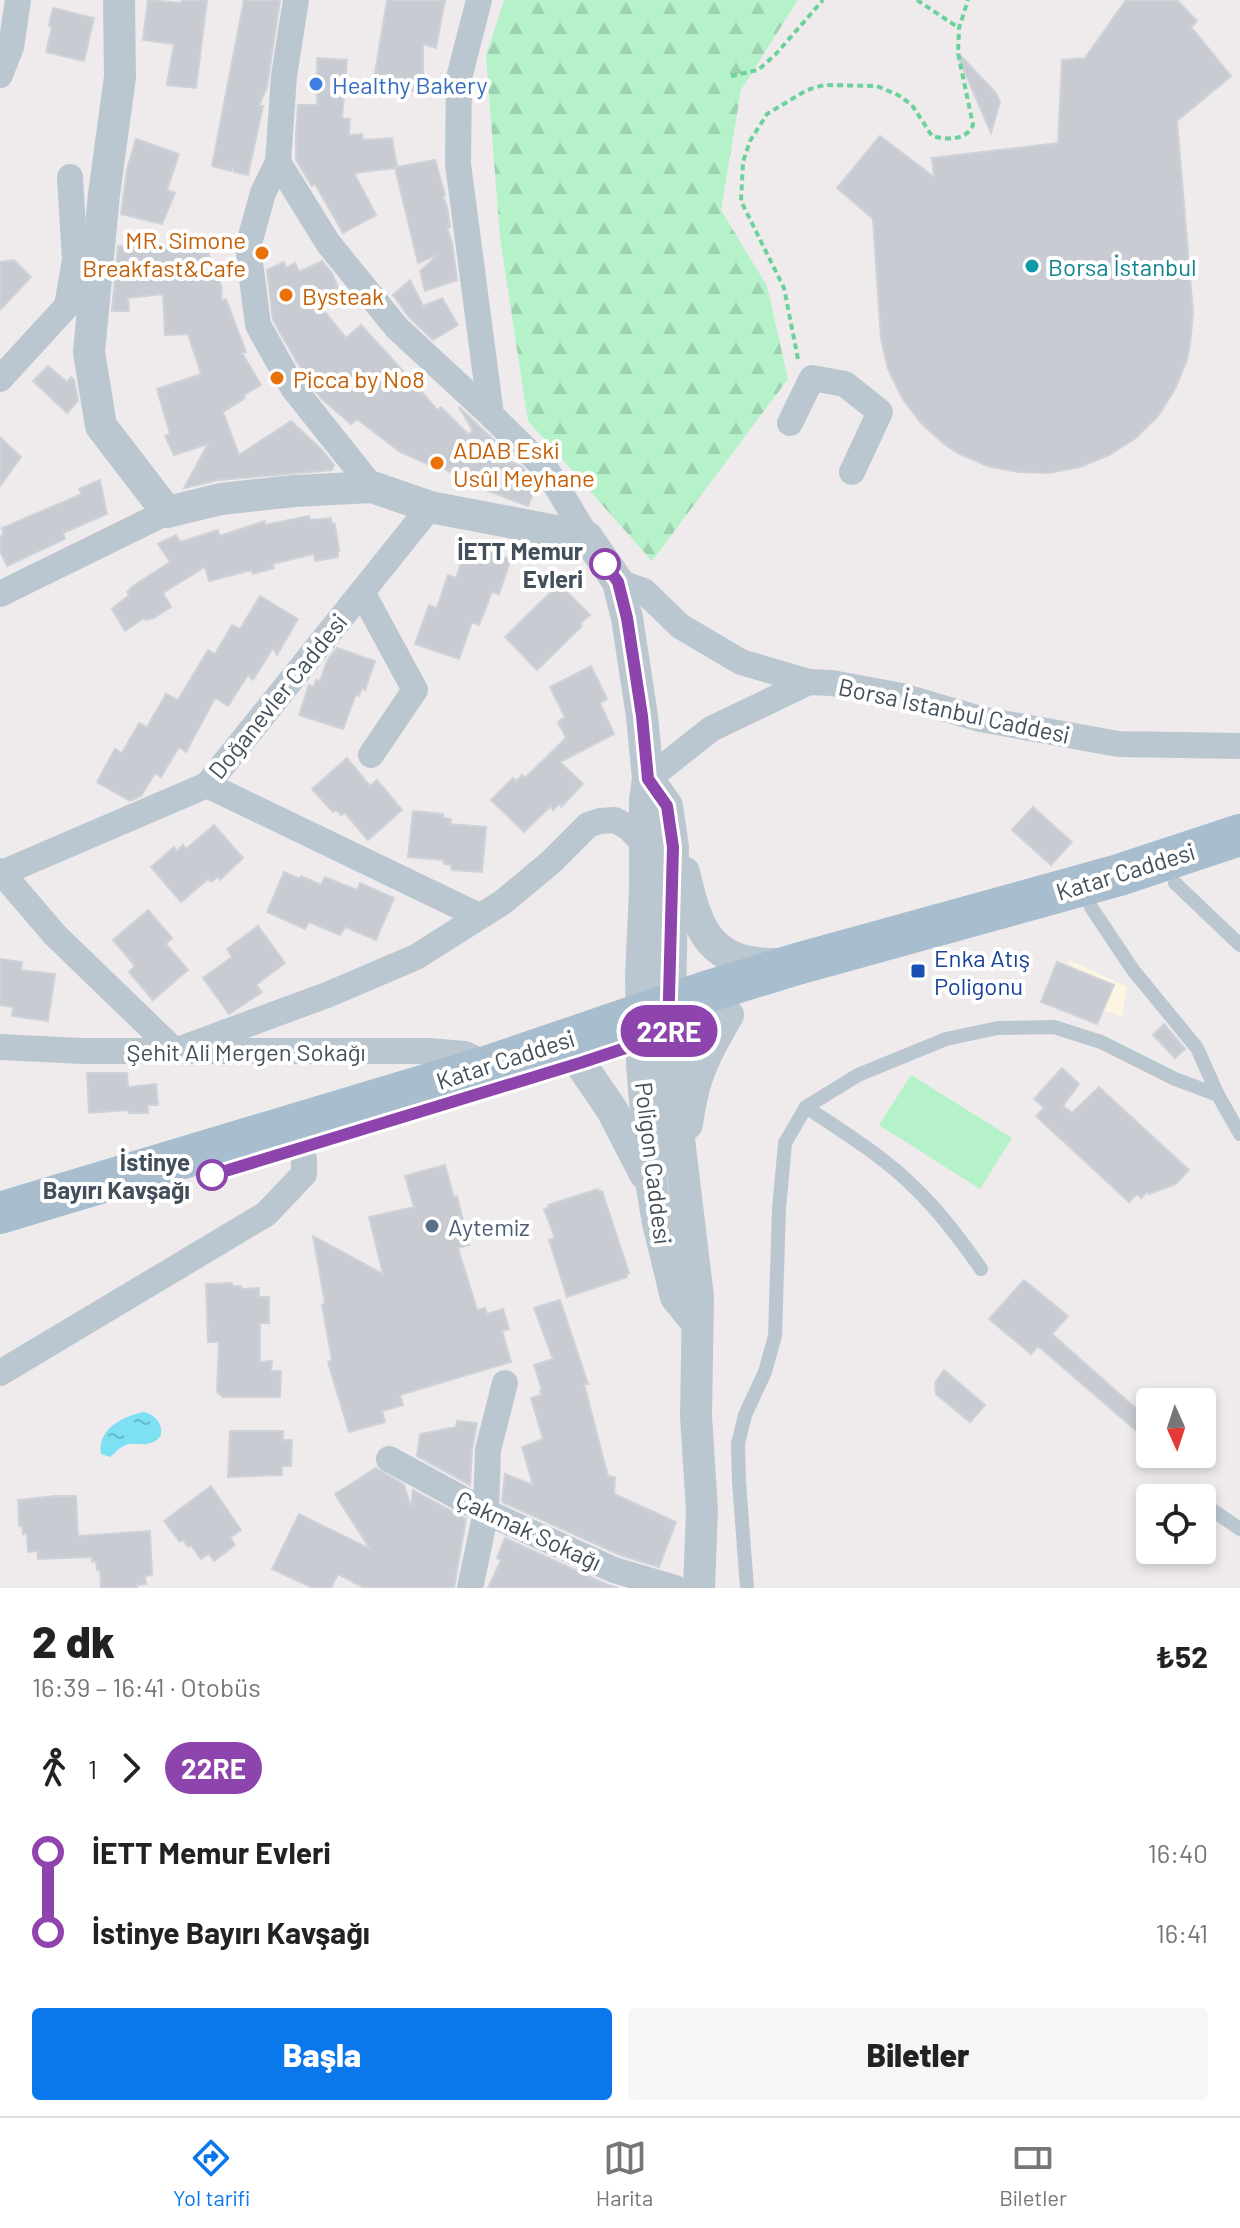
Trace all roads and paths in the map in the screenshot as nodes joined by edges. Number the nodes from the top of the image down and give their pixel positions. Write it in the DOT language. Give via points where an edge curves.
graph roads {
  1 [pos="18,0"];
  2 [pos="119,0"];
  3 [pos="296,0"];
  4 [pos="479,0"];
  5 [pos="823,0"];
  6 [pos="917,0"];
  7 [pos="968,0"];
  8 [pos="959,28"];
  9 [pos="0,75"];
  10 [pos="731,76"];
  11 [pos="278,162"];
  12 [pos="70,177"];
  13 [pos="82,295"];
  14 [pos="812,378"];
  15 [pos="0,379"];
  16 [pos="491,415"];
  17 [pos="790,423"];
  18 [pos="852,472"];
  19 [pos="372,487"];
  20 [pos="430,507"];
  21 [pos="167,512"];
  22 [pos="587,537"];
  23 [pos="618,582"];
  24 [pos="362,592"];
  25 [pos="0,594"];
  26 [pos="809,682"];
  27 [pos="1240,746"];
  28 [pos="371,755"];
  29 [pos="648,779"];
  30 [pos="207,785"];
  31 [pos="1240,806"];
  32 [pos="1240,835"];
  33 [pos="659,846"];
  34 [pos="1240,864"];
  35 [pos="1,872"];
  36 [pos="1119,875"];
  37 [pos="1175,883"];
  38 [pos="1091,907"];
  39 [pos="479,916"];
  40 [pos="1240,945"];
  41 [pos="797,964"];
  42 [pos="728,1015"];
  43 [pos="656,1024"];
  44 [pos="0,1047"];
  45 [pos="175,1051"];
  46 [pos="580,1063"];
  47 [pos="489,1066"];
  48 [pos="1218,1095"];
  49 [pos="806,1107"];
  50 [pos="1240,1134"];
  51 [pos="297,1136"];
  52 [pos="683,1159"];
  53 [pos="652,1187"];
  54 [pos="0,1213"];
  55 [pos="0,1239"];
  56 [pos="981,1269"];
  57 [pos="697,1323"];
  58 [pos="0,1373"];
  59 [pos="505,1383"];
  60 [pos="389,1459"];
  61 [pos="486,1512"];
  62 [pos="1216,1512"];
  63 [pos="1240,1529"];
  64 [pos="470,1588"];
  65 [pos="675,1588"];
  66 [pos="699,1588"];
  67 [pos="747,1588"];
  1 -- 9 [label="street" via="11,47"];
  2 -- 13 [label="street" via="120,77 104,194"];
  3 -- 11 [label="street"];
  4 -- 16 [label="street" via="459,78 458,164"];
  5 -- 10 [label="path" via="758,70"];
  6 -- 8 [label="path"];
  7 -- 8 [label="path"];
  8 -- 14 [label="path" via="958,53 973,125 961,137 932,136 912,105 877,86 824,85 767,114 750,141 741,201 784,288 801,371"];
  11 -- 16 [label="street" via="328,243 397,328"];
  11 -- 19 [label="street" via="248,247 258,325 293,388"];
  12 -- 13 [label="street"];
  13 -- 15 [label="street"];
  13 -- 21 [label="street" via="101,426"];
  14 -- 17 [label="street"];
  14 -- 18 [label="street" via="845,384 880,412"];
  16 -- 22 [label="street" via="546,469"];
  19 -- 20 [label="street"];
  19 -- 21 [label="street" via="221,499"];
  20 -- 22 [label="street"];
  20 -- 24 [label="street, Doğanevler Caddesi"];
  21 -- 25 [label="street"];
  22 -- 23 [label="street"];
  23 -- 26 [label="street" via="644,591 680,626 741,662"];
  23 -- 29 [label="street"];
  24 -- 28 [label="street" via="415,690"];
  24 -- 30 [label="street, Doğanevler Caddesi"];
  26 -- 27 [label="street, Borsa İstanbul Caddesi" via="902,696 980,719 1118,744"];
  26 -- 29 [label="street, Borsa İstanbul Caddesi" via="711,729"];
  29 -- 33 [label="street" via="667,806"];
  30 -- 35 [label="street, Doğanevler Caddesi"];
  30 -- 39 [label="street"];
  31 -- 36 [label="main road" via="1146,854"];
  32 -- 36 [label="main road, Katar Caddesi"];
  33 -- 39 [label="street" via="615,820 588,825 551,862"];
  33 -- 41 [label="street" via="684,872 694,915 714,946 750,962"];
  33 -- 43 [label="street"];
  34 -- 37 [label="main road, Katar Caddesi"];
  35 -- 45 [label="street" via="55,935"];
  36 -- 41 [label="main road, Katar Caddesi"];
  37 -- 38 [label="main road, Katar Caddesi"];
  37 -- 40 [label="lane"];
  38 -- 42 [label="main road, Katar Caddesi"];
  38 -- 48 [label="lane" via="1133,970 1197,1048"];
  39 -- 45 [label="street" via="416,957"];
  41 -- 43 [label="main road, Katar Caddesi"];
  42 -- 43 [label="main road, Katar Caddesi"];
  42 -- 52 [label="street" via="696,1076"];
  43 -- 46 [label="main road, Katar Caddesi"];
  43 -- 47 [label="main road, Katar Caddesi"];
  43 -- 52 [label="street, Poligon Caddesi" via="669,1056"];
  43 -- 53 [label="street, Poligon Caddesi" via="642,1065"];
  44 -- 45 [label="street, Şehit Ali Mergen Sokağı"];
  45 -- 47 [label="street, Şehit Ali Mergen Sokağı" via="428,1051 465,1054"];
  46 -- 51 [label="main road, Katar Caddesi"];
  46 -- 53 [label="street" via="612,1110"];
  47 -- 51 [label="main road, Katar Caddesi"];
  48 -- 49 [label="lane" via="1101,1042 1054,1027 998,1028 946,1039 858,1075"];
  48 -- 50 [label="lane"];
  49 -- 56 [label="lane" via="914,1186"];
  49 -- 67 [label="lane" via="785,1143 775,1336 738,1444"];
  51 -- 54 [label="main road, Katar Caddesi"];
  51 -- 55 [label="main road, Katar Caddesi"];
  51 -- 58 [label="street" via="304,1174 266,1214"];
  52 -- 57 [label="street, Poligon Caddesi"];
  53 -- 57 [label="street, Poligon Caddesi" via="676,1297"];
  57 -- 66 [label="street, Poligon Caddesi"];
  59 -- 61 [label="street" via="488,1450"];
  60 -- 61 [label="street, Çakmak Sokağı"];
  61 -- 64 [label="street"];
  61 -- 65 [label="street, Çakmak Sokağı" via="614,1570"];
  62 -- 63 [label="lane"];
}
